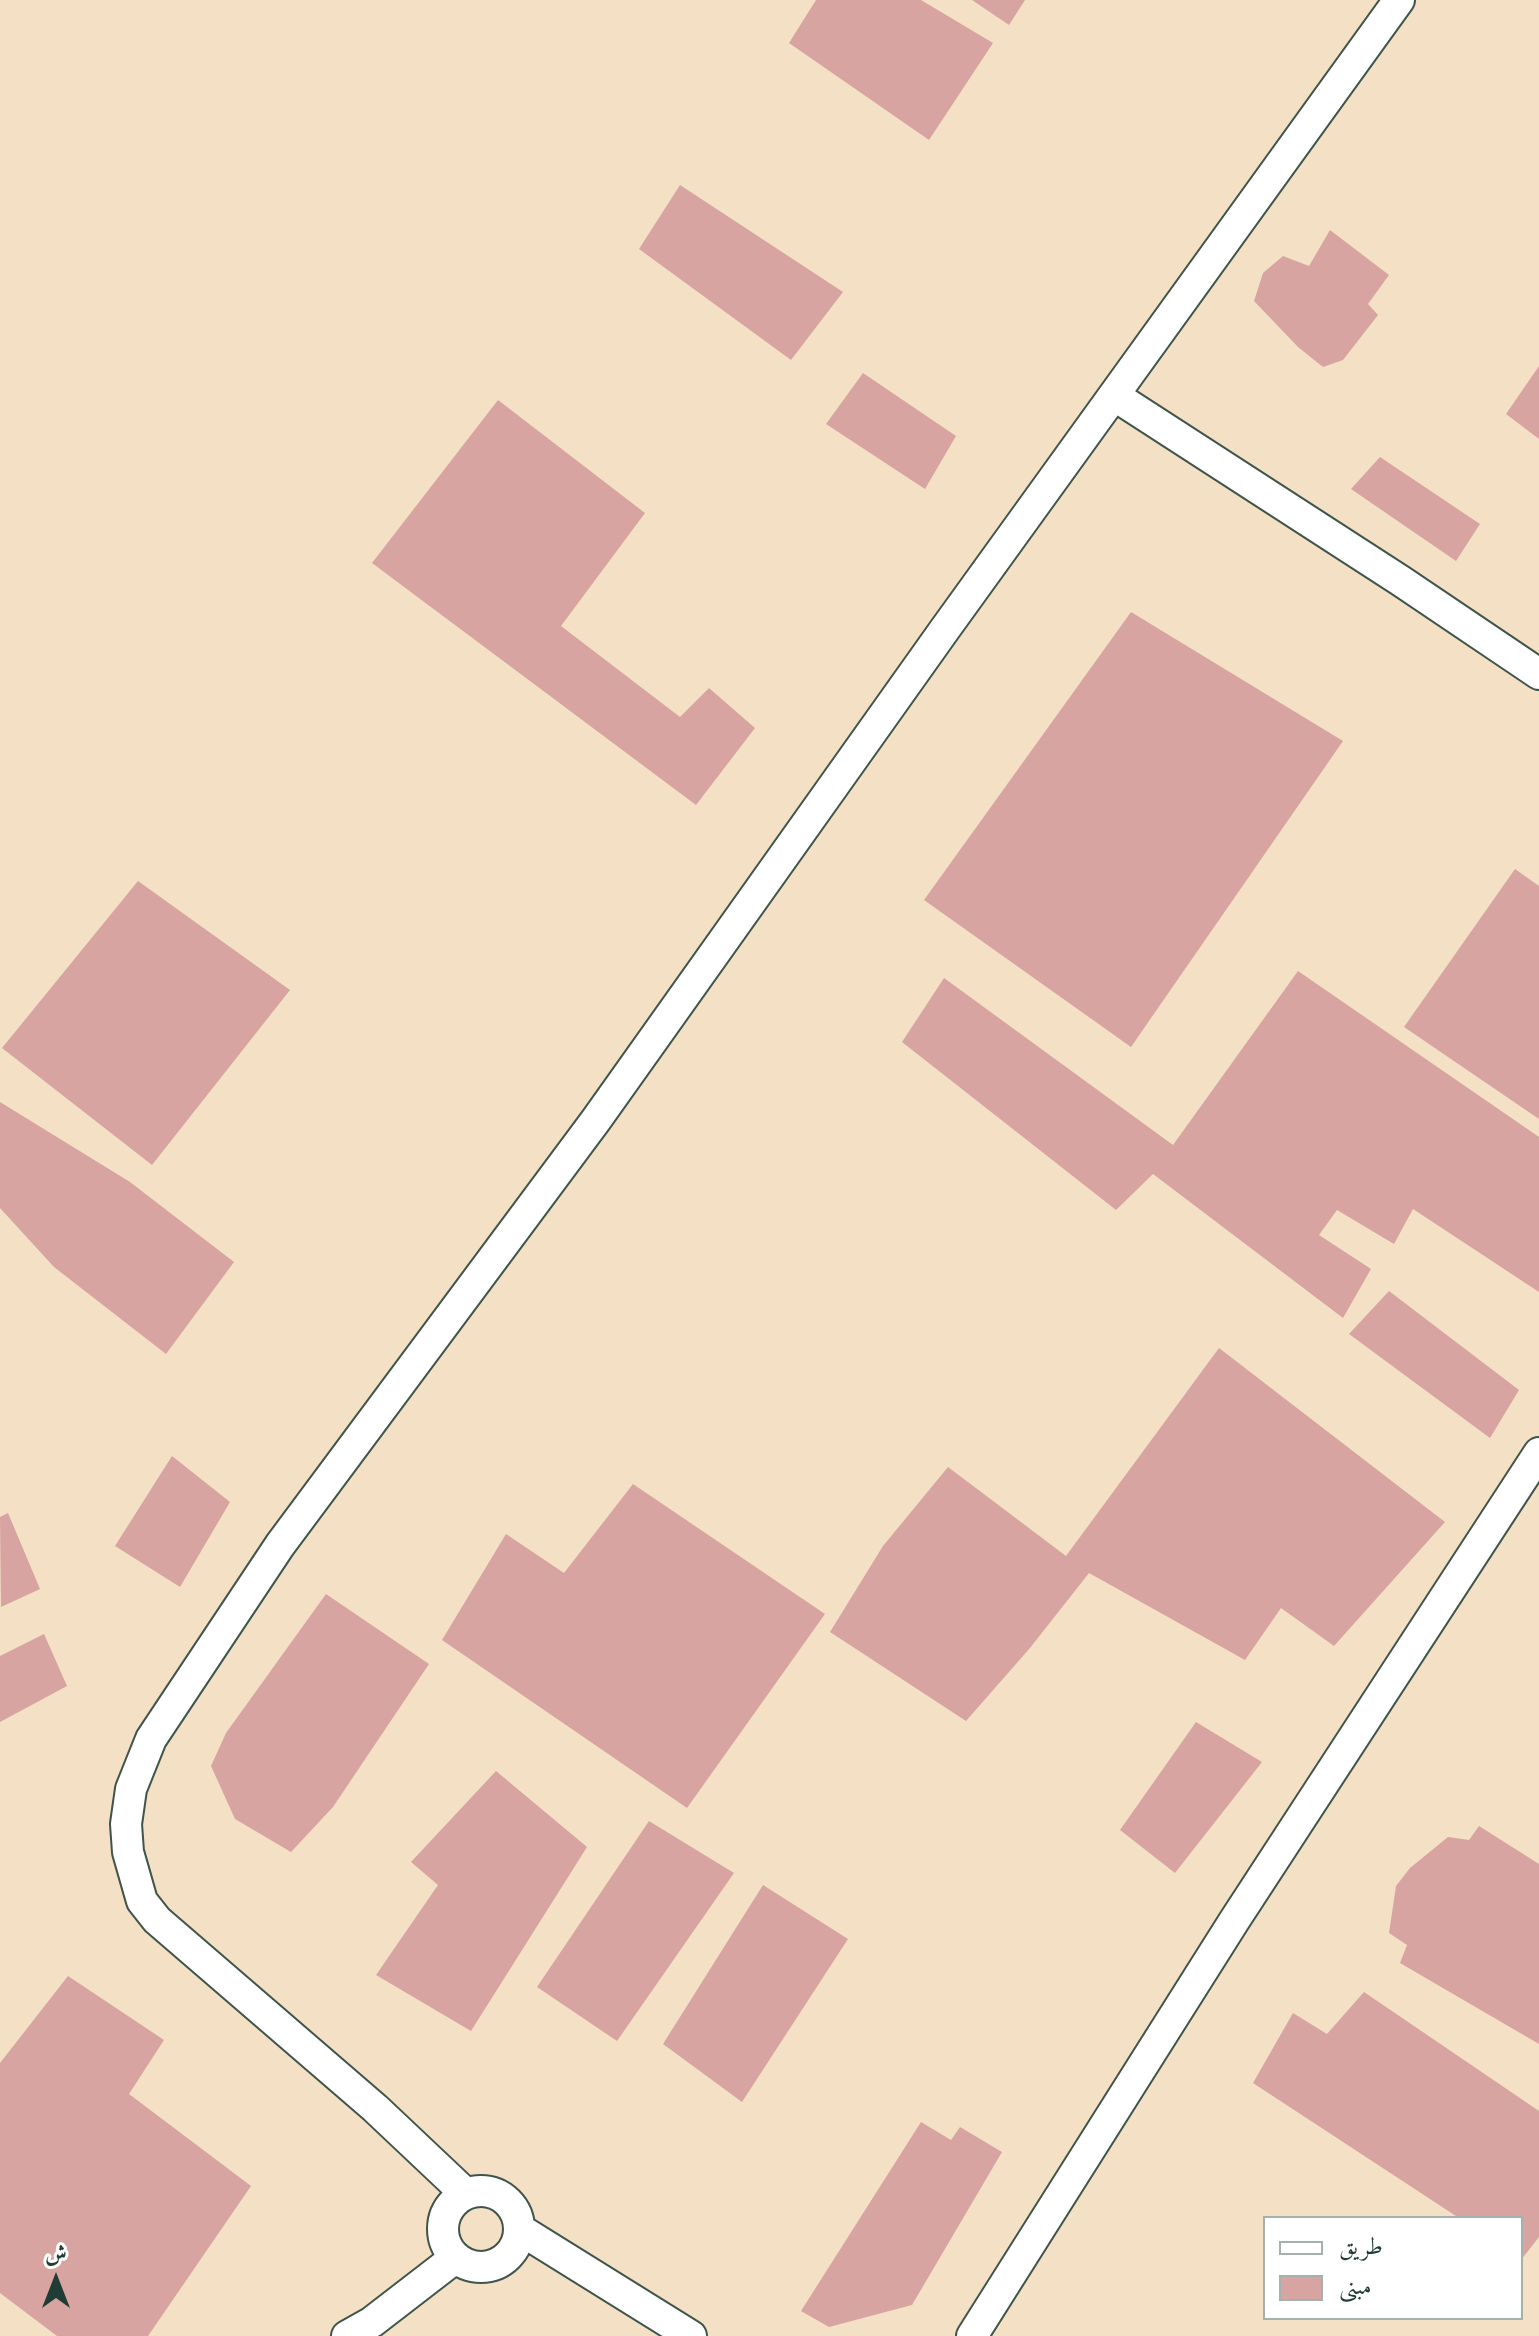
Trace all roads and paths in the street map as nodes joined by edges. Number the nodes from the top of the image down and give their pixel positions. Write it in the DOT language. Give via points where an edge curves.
graph roads {
  1 [pos="1399,0"];
  2 [pos="1115,396"];
  3 [pos="1539,674"];
  4 [pos="1539,1453"];
  5 [pos="465,2193"];
  6 [pos="519,2229"];
  7 [pos="455,2258"];
  8 [pos="347,2336"];
  9 [pos="691,2336"];
  10 [pos="972,2336"];
  1 -- 2 [label="street"];
  2 -- 3 [label="street"];
  2 -- 5 [label="street" via="596,1120 280,1545 151,1739 131,1789 128,1852 142,1901 157,1920"];
  4 -- 10 [label="street"];
  5 -- 6 [label="street" via="486,2190 506,2199"];
  5 -- 7 [label="street" via="444,2217 443,2239"];
  6 -- 7 [label="street" via="513,2250 496,2264 474,2266"];
  6 -- 9 [label="street"];
  7 -- 8 [label="street"];
}
